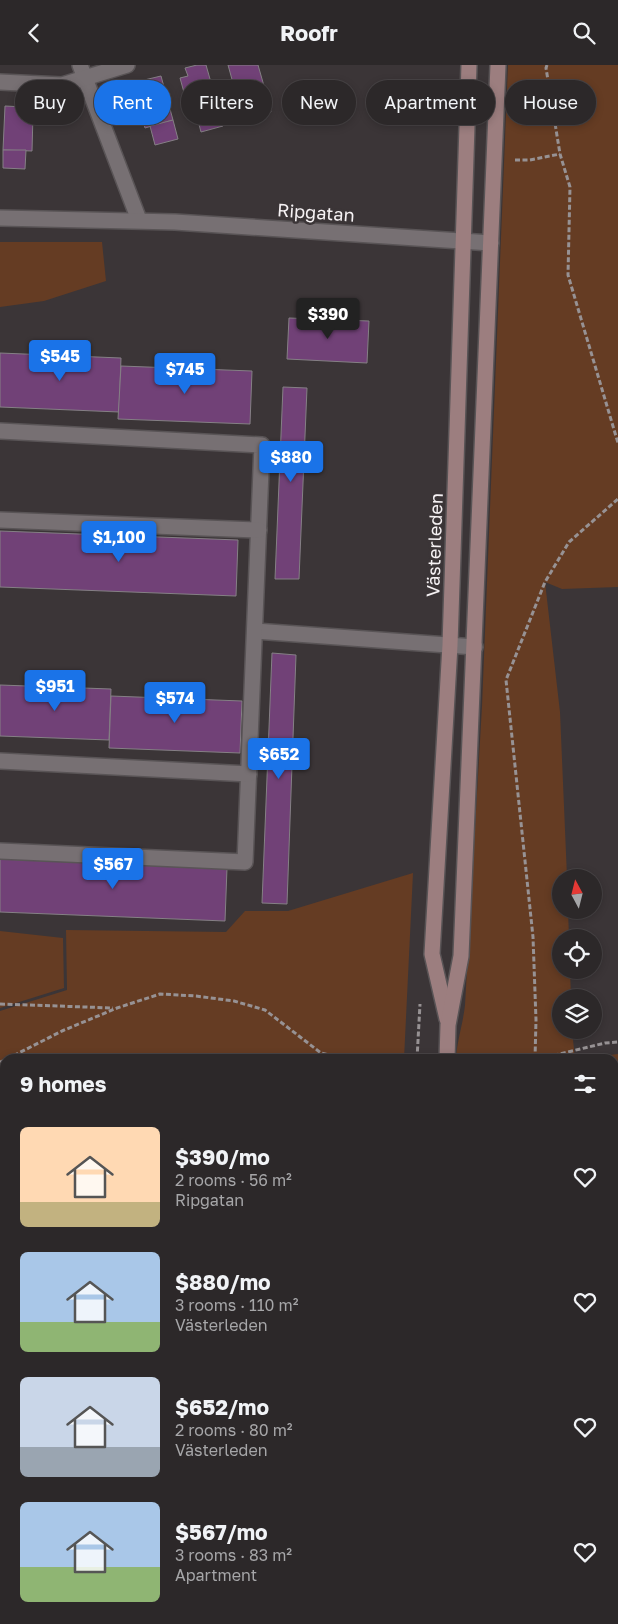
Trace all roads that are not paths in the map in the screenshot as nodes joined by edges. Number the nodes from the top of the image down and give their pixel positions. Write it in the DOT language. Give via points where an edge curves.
graph roads {
  1 [pos="127,65"];
  2 [pos="469,65"];
  3 [pos="498,65"];
  4 [pos="82,71"];
  5 [pos="0,81"];
  6 [pos="0,218"];
  7 [pos="139,220"];
  8 [pos="463,241"];
  9 [pos="491,243"];
  10 [pos="0,431"];
  11 [pos="0,520"];
  12 [pos="259,530"];
  13 [pos="255,631"];
  14 [pos="450,645"];
  15 [pos="475,647"];
  16 [pos="0,761"];
  17 [pos="249,774"];
  18 [pos="0,851"];
  19 [pos="448,1025"];
  20 [pos="447,1054"];
  1 -- 4 [label="street"];
  2 -- 8 [label="street, Västerleden"];
  3 -- 9 [label="street, Västerleden"];
  4 -- 5 [label="street" via="62,85"];
  4 -- 7 [label="street"];
  6 -- 7 [label="street, Ripgatan"];
  7 -- 8 [label="street, Ripgatan"];
  8 -- 9 [label="street, Ripgatan"];
  8 -- 14 [label="street, Västerleden"];
  9 -- 15 [label="street, Västerleden"];
  10 -- 12 [label="street" via="262,445"];
  11 -- 12 [label="street"];
  12 -- 13 [label="street"];
  13 -- 14 [label="street"];
  13 -- 17 [label="street"];
  14 -- 15 [label="street"];
  14 -- 19 [label="street, Västerleden" via="432,954"];
  15 -- 19 [label="street, Västerleden" via="461,956"];
  16 -- 17 [label="street"];
  17 -- 18 [label="street" via="245,862"];
  19 -- 20 [label="street, Västerleden"];
}
